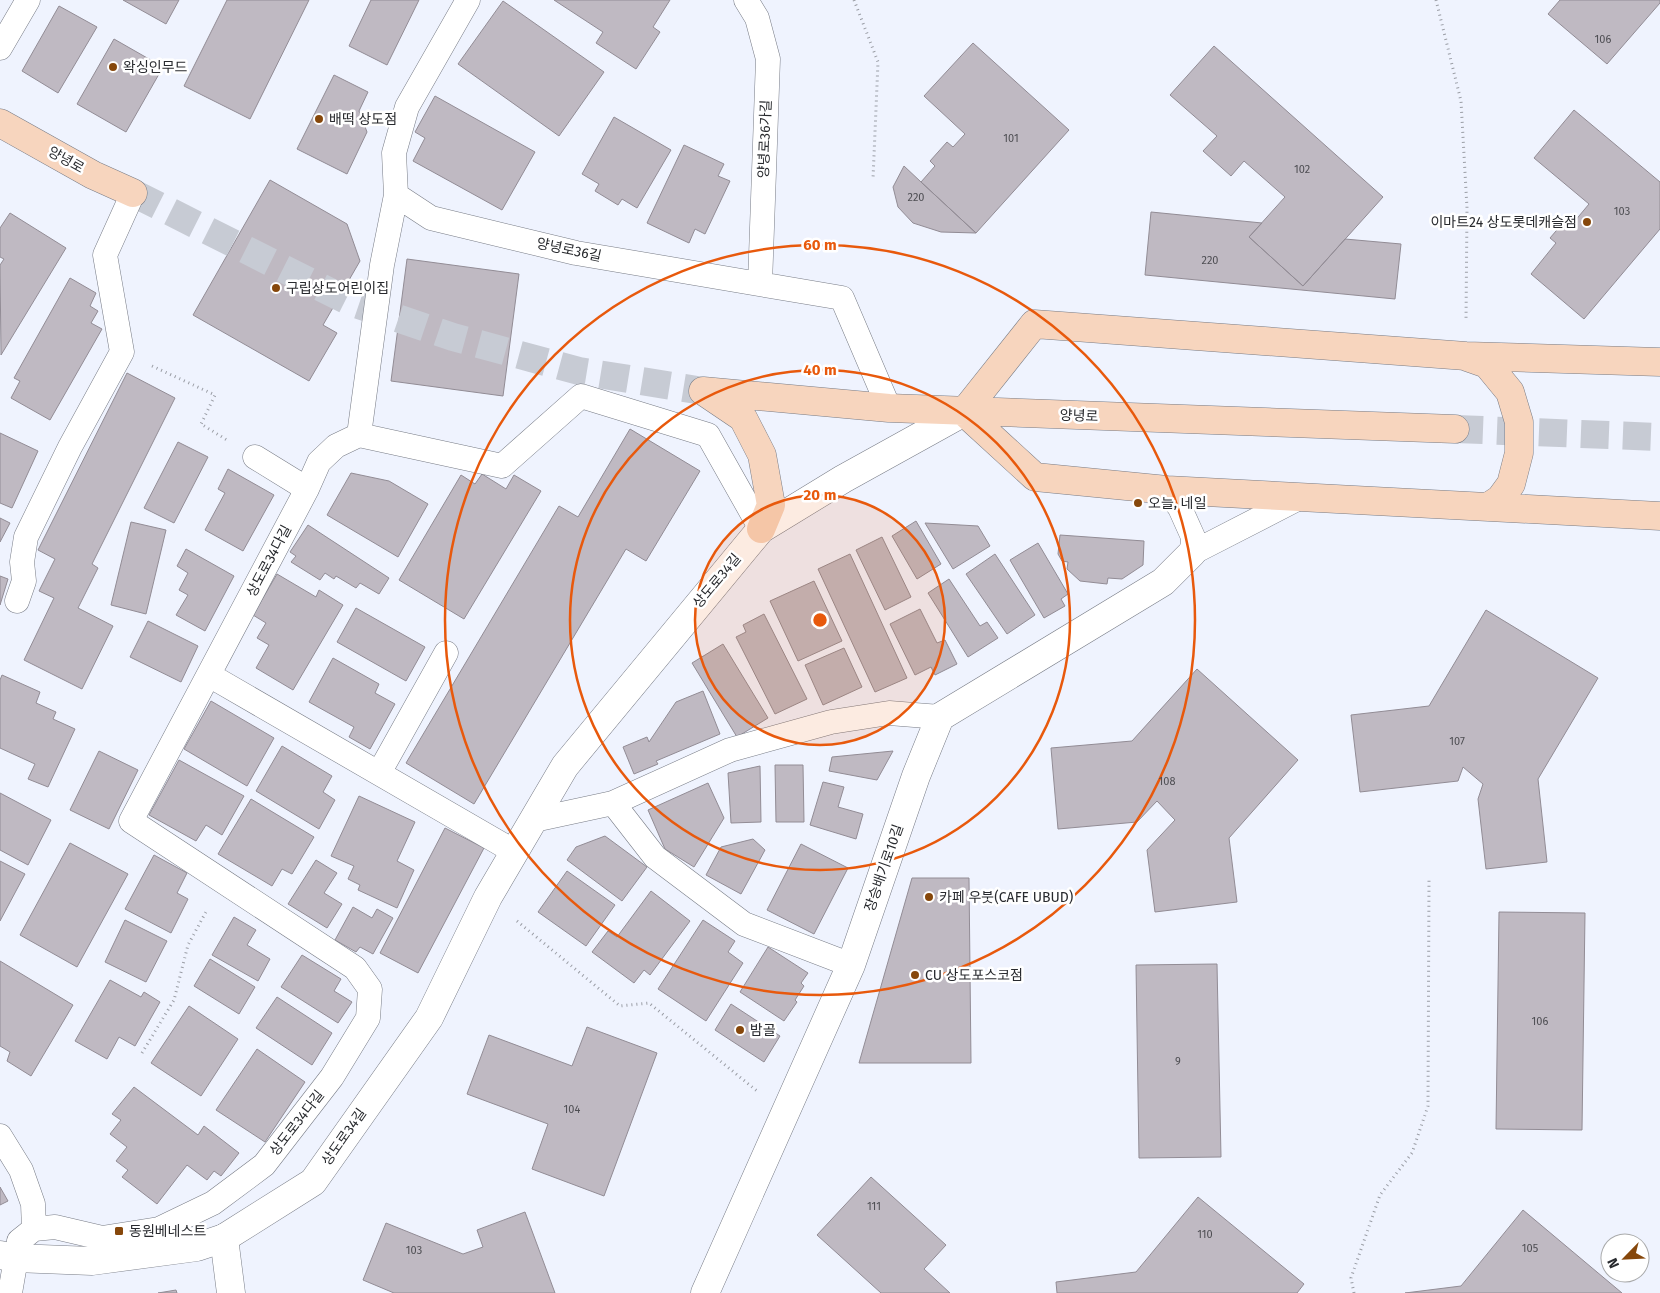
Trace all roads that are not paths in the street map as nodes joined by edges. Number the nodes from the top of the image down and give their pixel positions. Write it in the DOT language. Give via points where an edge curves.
graph roads {
  1 [pos="28,0"];
  2 [pos="468,0"];
  3 [pos="746,0"];
  4 [pos="0,48"];
  5 [pos="0,123"];
  6 [pos="134,193"];
  7 [pos="396,196"];
  8 [pos="760,284"];
  9 [pos="1466,356"];
  10 [pos="1660,362"];
  11 [pos="889,408"];
  12 [pos="964,412"];
  13 [pos="1456,428"];
  14 [pos="359,435"];
  15 [pos="255,457"];
  16 [pos="307,489"];
  17 [pos="1167,490"];
  18 [pos="1301,497"];
  19 [pos="1488,507"];
  20 [pos="1660,516"];
  21 [pos="761,529"];
  22 [pos="1192,553"];
  23 [pos="17,601"];
  24 [pos="446,653"];
  25 [pos="209,675"];
  26 [pos="940,717"];
  27 [pos="378,773"];
  28 [pos="613,803"];
  29 [pos="534,820"];
  30 [pos="515,852"];
  31 [pos="851,965"];
  32 [pos="0,1136"];
  33 [pos="34,1229"];
  34 [pos="224,1238"];
  35 [pos="8,1256"];
  36 [pos="10,1293"];
  37 [pos="231,1293"];
  38 [pos="705,1293"];
  1 -- 4 [label="lane"];
  2 -- 7 [label="lane" via="407,107 394,153"];
  3 -- 8 [label="lane, 양녕로36가길" via="757,18 768,59"];
  5 -- 6 [label="main road, 양녕로" via="93,175"];
  6 -- 23 [label="lane" via="105,254 122,352 26,536 22,562 24,580"];
  7 -- 8 [label="lane, 양녕로36길" via="431,218 576,253"];
  7 -- 14 [label="lane" via="382,265"];
  8 -- 11 [label="lane, 양녕로36길" via="842,298"];
  9 -- 10 [label="main road"];
  9 -- 12 [label="main road" via="1034,324"];
  9 -- 19 [label="main road" via="1488,364 1510,392 1519,422 1519,453 1511,484 1500,499"];
  11 -- 12 [label="main road, 양녕로"];
  11 -- 21 [label="main road, 양녕로" via="702,391 743,418 762,455 771,505"];
  12 -- 13 [label="main road, 양녕로"];
  12 -- 17 [label="main road" via="1035,477"];
  12 -- 21 [label="street, 상도로34길"];
  14 -- 16 [label="lane, 상도로34다길" via="336,446 319,462"];
  14 -- 21 [label="lane" via="502,466 581,396 708,435"];
  15 -- 16 [label="lane"];
  16 -- 25 [label="lane, 상도로34다길"];
  17 -- 18 [label="main road"];
  17 -- 22 [label="lane" via="1180,508 1193,537"];
  18 -- 19 [label="main road"];
  18 -- 22 [label="lane"];
  19 -- 20 [label="main road"];
  21 -- 29 [label="street, 상도로34길" via="564,766"];
  22 -- 26 [label="street" via="1163,582"];
  24 -- 27 [label="lane"];
  25 -- 27 [label="lane"];
  25 -- 33 [label="lane, 상도로34다길" via="132,821 356,968 370,989 368,1018 332,1077 264,1165 213,1203 159,1229 102,1238 55,1227"];
  26 -- 28 [label="lane" via="889,714 830,722 730,750"];
  26 -- 31 [label="street, 장승배기로10길" via="916,776"];
  27 -- 30 [label="lane"];
  28 -- 29 [label="lane"];
  28 -- 31 [label="lane" via="655,857 744,924"];
  29 -- 30 [label="street, 상도로34길"];
  30 -- 34 [label="street, 상도로34길" via="488,897 429,1018 313,1182"];
  31 -- 38 [label="street, 장승배기로10길"];
  32 -- 33 [label="lane" via="21,1170 33,1204"];
  33 -- 35 [label="lane"];
  34 -- 35 [label="street, 상도로34길" via="197,1247 92,1261"];
  34 -- 37 [label="street"];
  35 -- 36 [label="lane"];
}
